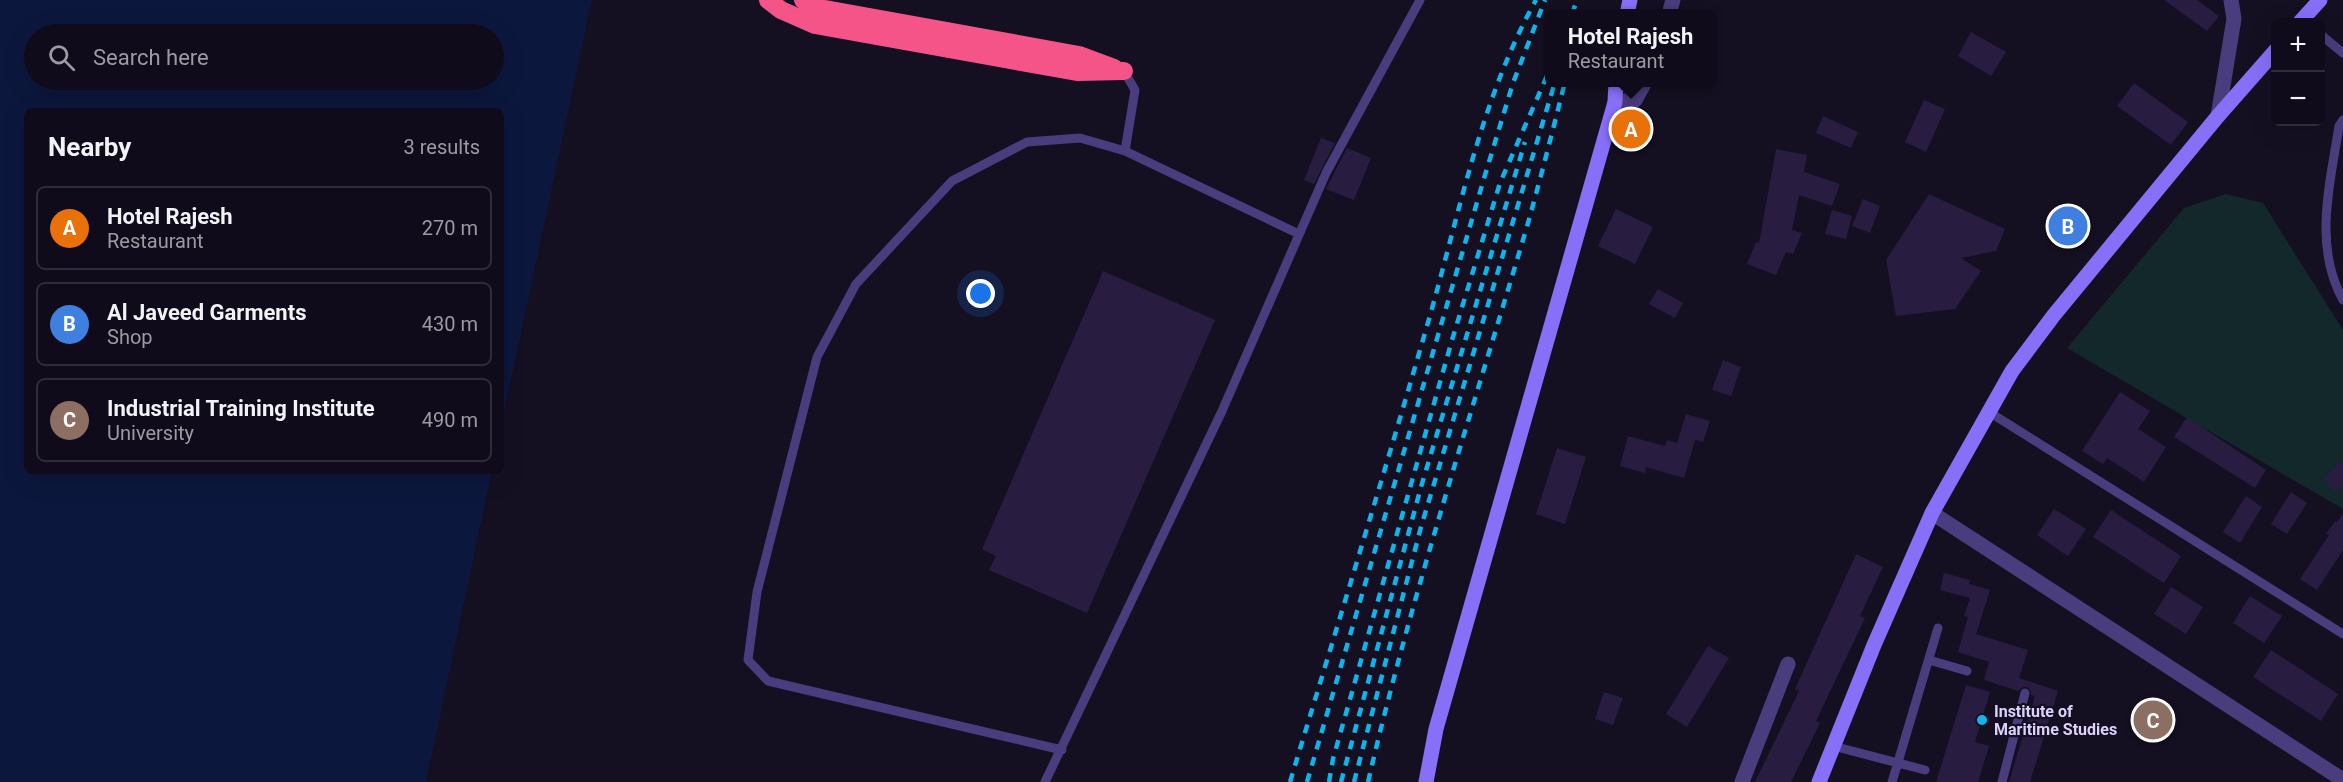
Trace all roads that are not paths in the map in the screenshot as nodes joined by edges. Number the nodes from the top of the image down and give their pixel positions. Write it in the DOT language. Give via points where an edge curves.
graph roads {
  1 [pos="768,0"];
  2 [pos="803,0"];
  3 [pos="1420,0"];
  4 [pos="2231,0"];
  5 [pos="2320,0"];
  6 [pos="2306,18"];
  7 [pos="2325,38"];
  8 [pos="2343,53"];
  9 [pos="2271,56"];
  10 [pos="1124,71"];
  11 [pos="1616,87"];
  12 [pos="1642,87"];
  13 [pos="1615,102"];
  14 [pos="2218,116"];
  15 [pos="2343,120"];
  16 [pos="1125,151"];
  17 [pos="1299,234"];
  18 [pos="2343,300"];
  19 [pos="1989,412"];
  20 [pos="1932,513"];
  21 [pos="1938,628"];
  22 [pos="2343,634"];
  23 [pos="1929,660"];
  24 [pos="1788,664"];
  25 [pos="1967,671"];
  26 [pos="2025,693"];
  27 [pos="1833,746"];
  28 [pos="1062,750"];
  29 [pos="1897,763"];
  30 [pos="1925,770"];
  31 [pos="2338,779"];
  32 [pos="1045,782"];
  33 [pos="1426,782"];
  34 [pos="1742,782"];
  35 [pos="1819,782"];
  36 [pos="1892,782"];
  37 [pos="2002,782"];
  1 -- 10 [label="highway" via="815,25 1077,72"];
  2 -- 10 [label="highway" via="819,8 1079,55"];
  3 -- 17 [label="lane" via="1326,173"];
  4 -- 14 [label="street" via="2235,20"];
  5 -- 6 [label="street"];
  7 -- 8 [label="lane"];
  9 -- 14 [label="street"];
  10 -- 16 [label="lane" via="1136,90"];
  11 -- 13 [label="street"];
  12 -- 13 [label="street" via="1635,100"];
  13 -- 33 [label="street" via="1439,718"];
  14 -- 19 [label="street" via="2054,315 2012,371"];
  15 -- 18 [label="lane" via="2325,218 2327,262"];
  16 -- 17 [label="lane"];
  16 -- 28 [label="lane" via="1080,138 1027,142 952,181 856,284 817,357 757,592 748,660 768,681"];
  17 -- 28 [label="lane" via="1222,411"];
  19 -- 20 [label="street"];
  19 -- 22 [label="lane"];
  20 -- 27 [label="street"];
  20 -- 31 [label="street"];
  21 -- 23 [label="lane"];
  23 -- 25 [label="lane"];
  23 -- 29 [label="lane"];
  24 -- 34 [label="street"];
  26 -- 37 [label="lane"];
  27 -- 29 [label="lane"];
  27 -- 35 [label="street"];
  28 -- 32 [label="lane"];
  29 -- 30 [label="lane"];
  29 -- 36 [label="lane"];
}
